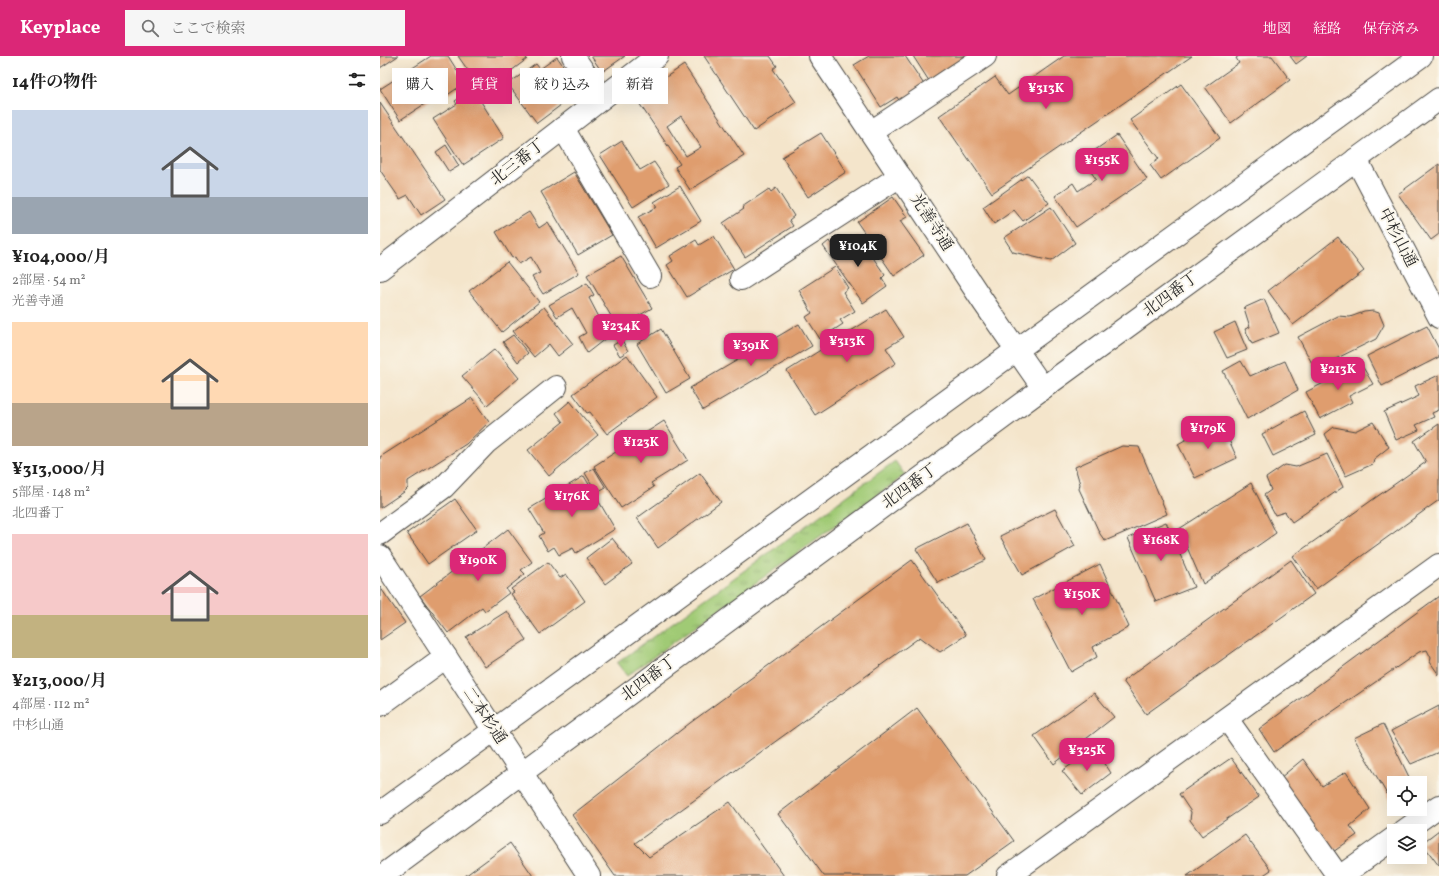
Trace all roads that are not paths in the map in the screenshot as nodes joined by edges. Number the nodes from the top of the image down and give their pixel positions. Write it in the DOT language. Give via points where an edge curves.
graph roads {
  1 [pos="573,56"];
  2 [pos="657,56"];
  3 [pos="820,56"];
  4 [pos="985,56"];
  5 [pos="1421,56"];
  6 [pos="581,68"];
  7 [pos="604,96"];
  8 [pos="1439,99"];
  9 [pos="594,104"];
  10 [pos="563,128"];
  11 [pos="871,132"];
  12 [pos="1356,159"];
  13 [pos="900,176"];
  14 [pos="380,269"];
  15 [pos="650,276"];
  16 [pos="741,279"];
  17 [pos="1439,317"];
  18 [pos="1016,350"];
  19 [pos="556,387"];
  20 [pos="1043,388"];
  21 [pos="380,534"];
  22 [pos="380,556"];
  23 [pos="1439,565"];
  24 [pos="446,657"];
  25 [pos="380,705"];
  26 [pos="1227,719"];
  27 [pos="493,730"];
  28 [pos="522,773"];
  29 [pos="1439,806"];
  30 [pos="380,813"];
  31 [pos="1414,824"];
  32 [pos="1387,843"];
  33 [pos="382,876"];
  34 [pos="589,876"];
  35 [pos="1008,876"];
  36 [pos="1339,876"];
  1 -- 6 [label="street"];
  2 -- 7 [label="street, 北三番丁"];
  3 -- 11 [label="street, 光善寺通"];
  4 -- 11 [label="street"];
  5 -- 18 [label="street"];
  8 -- 12 [label="street, 北四番丁"];
  9 -- 10 [label="street, 北三番丁"];
  10 -- 14 [label="street, 北三番丁"];
  10 -- 15 [label="street"];
  11 -- 13 [label="street, 光善寺通"];
  12 -- 17 [label="street, 中杉山通"];
  12 -- 20 [label="street, 北四番丁"];
  13 -- 16 [label="street"];
  13 -- 18 [label="street, 光善寺通"];
  18 -- 20 [label="street, 光善寺通"];
  18 -- 27 [label="street"];
  19 -- 21 [label="street" via="486,443 444,487"];
  20 -- 28 [label="street, 北四番丁"];
  22 -- 24 [label="street, 二本杉通"];
  23 -- 26 [label="street"];
  24 -- 25 [label="street"];
  24 -- 27 [label="street, 二本杉通"];
  26 -- 35 [label="street"];
  26 -- 36 [label="street"];
  27 -- 28 [label="street, 二本杉通"];
  27 -- 30 [label="street"];
  28 -- 33 [label="street, 北四番丁"];
  28 -- 34 [label="street, 二本杉通"];
  29 -- 31 [label="street"];
  32 -- 36 [label="street"];
}
